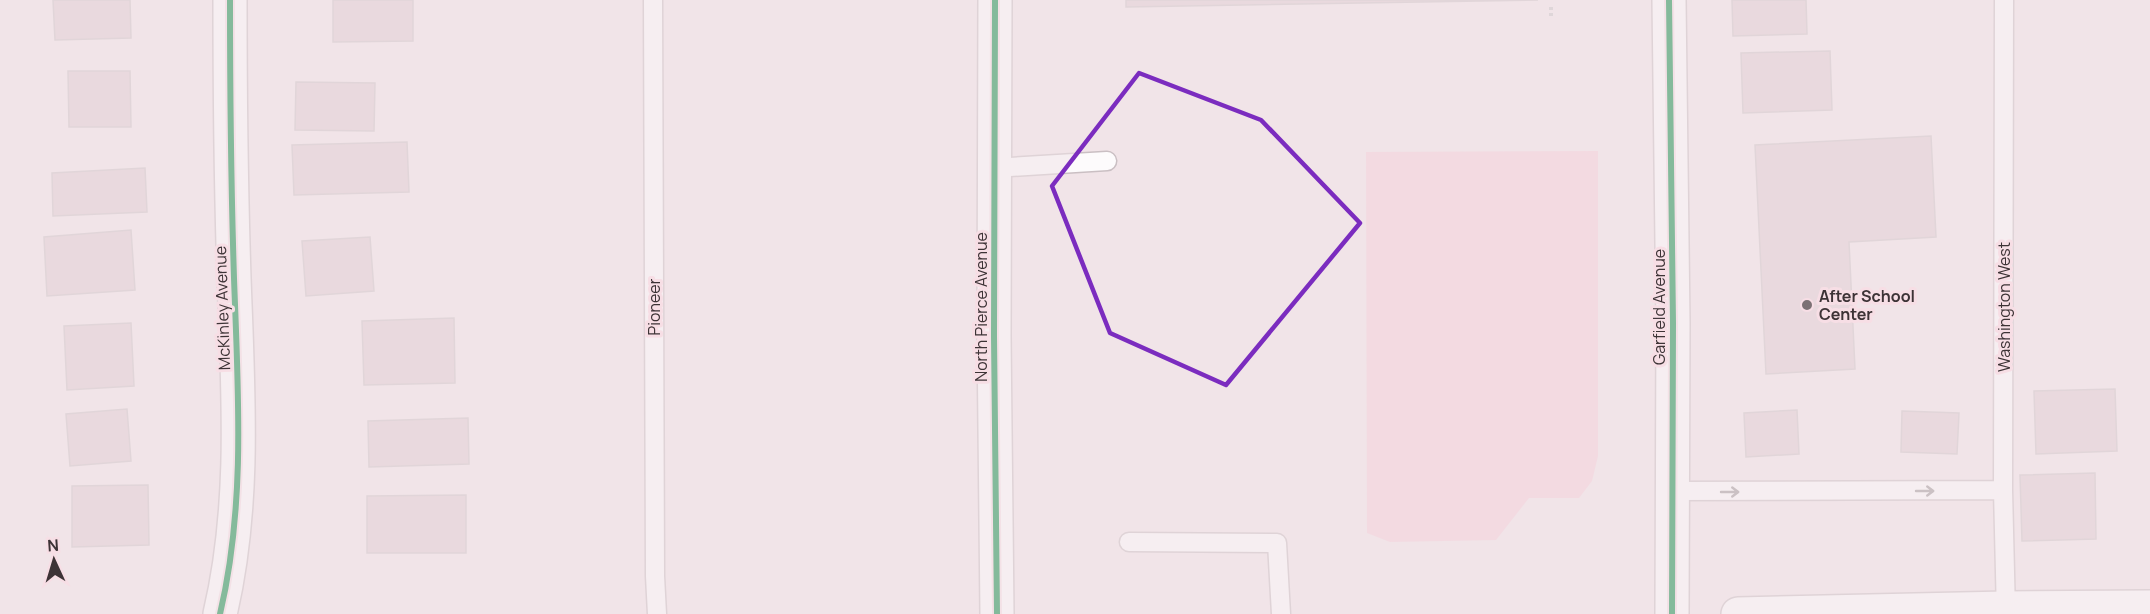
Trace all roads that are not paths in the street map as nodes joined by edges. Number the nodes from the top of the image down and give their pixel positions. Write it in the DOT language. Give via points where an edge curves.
graph roads {
  1 [pos="230,0"];
  2 [pos="653,0"];
  3 [pos="995,0"];
  4 [pos="1670,0"];
  5 [pos="2004,0"];
  6 [pos="1107,161"];
  7 [pos="994,168"];
  8 [pos="2003,490"];
  9 [pos="1672,491"];
  10 [pos="1129,542"];
  11 [pos="2150,607"];
  12 [pos="2006,611"];
  13 [pos="220,614"];
  14 [pos="657,614"];
  15 [pos="996,614"];
  16 [pos="1281,614"];
  17 [pos="1672,614"];
  18 [pos="1738,614"];
  1 -- 13 [label="street, McKinley Avenue" via="230,159 239,419 235,528"];
  2 -- 14 [label="lane, Pioneer"];
  3 -- 7 [label="street, North Pierce Avenue"];
  4 -- 9 [label="street, Garfield Avenue"];
  5 -- 8 [label="lane, Washington West"];
  6 -- 7 [label="lane"];
  7 -- 15 [label="street, North Pierce Avenue"];
  9 -- 8 [label="lane, one-way"];
  8 -- 12 [label="lane, Washington West"];
  9 -- 17 [label="street, Garfield Avenue"];
  10 -- 16 [label="lane" via="1277,543"];
  11 -- 12 [label="street"];
  12 -- 18 [label="street"];
}
